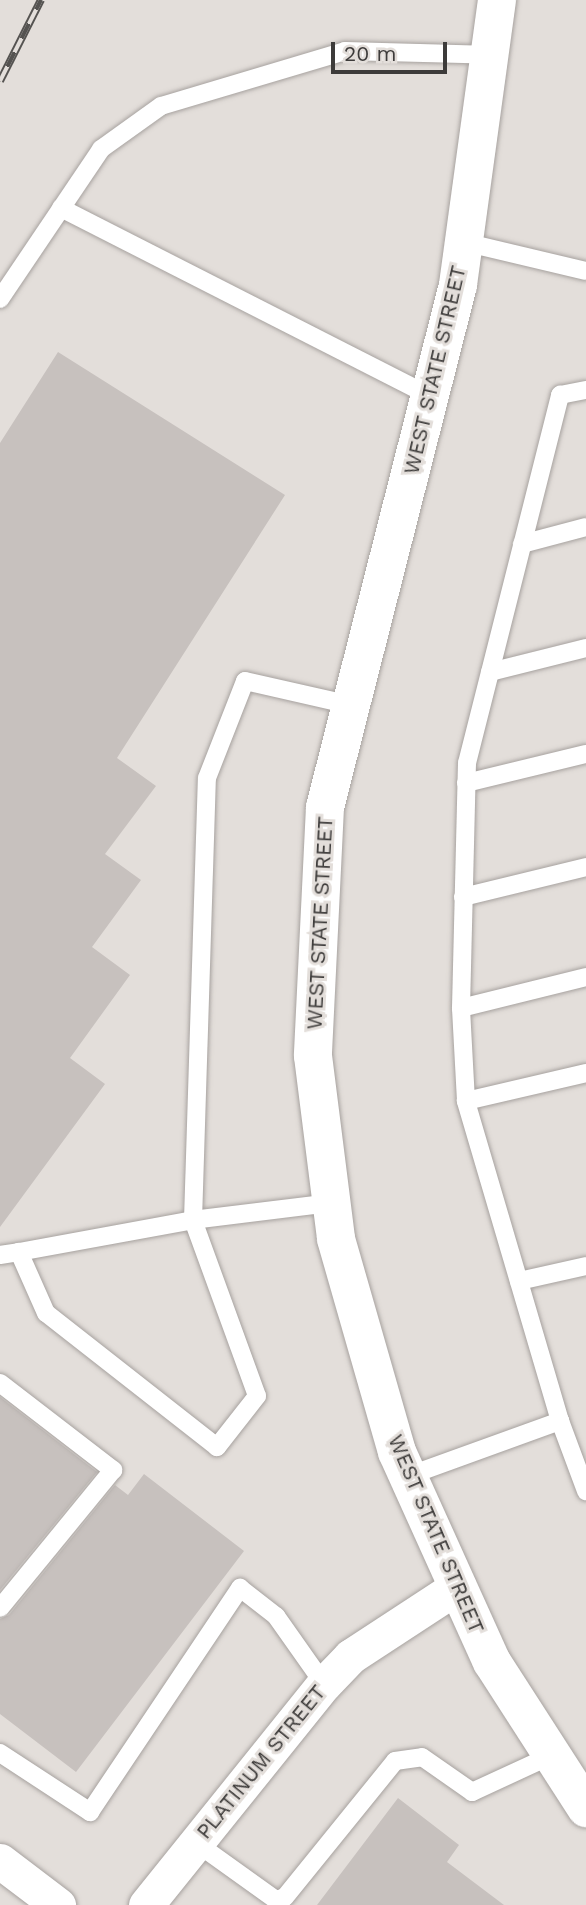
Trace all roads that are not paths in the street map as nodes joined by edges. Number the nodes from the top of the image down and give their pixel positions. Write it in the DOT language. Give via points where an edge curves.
graph roads {
  1 [pos="497,0"];
  2 [pos="492,55"];
  3 [pos="61,208"];
  4 [pos="464,242"];
  5 [pos="586,271"];
  6 [pos="0,299"];
  7 [pos="586,390"];
  8 [pos="430,396"];
  9 [pos="586,527"];
  10 [pos="522,544"];
  11 [pos="586,648"];
  12 [pos="490,672"];
  13 [pos="351,705"];
  14 [pos="586,754"];
  15 [pos="466,783"];
  16 [pos="586,867"];
  17 [pos="463,897"];
  18 [pos="586,977"];
  19 [pos="461,1008"];
  20 [pos="586,1073"];
  21 [pos="466,1101"];
  22 [pos="331,1203"];
  23 [pos="193,1220"];
  24 [pos="19,1252"];
  25 [pos="0,1255"];
  26 [pos="586,1266"];
  27 [pos="519,1281"];
  28 [pos="0,1382"];
  29 [pos="560,1421"];
  30 [pos="408,1476"];
  31 [pos="586,1490"];
  32 [pos="458,1586"];
  33 [pos="0,1608"];
  34 [pos="324,1684"];
  35 [pos="0,1752"];
  36 [pos="552,1755"];
  37 [pos="586,1808"];
  38 [pos="195,1842"];
  39 [pos="0,1861"];
  40 [pos="58,1905"];
  41 [pos="146,1905"];
  1 -- 2 [label="street, WEST STATE STREET"];
  2 -- 3 [label="lane" via="345,51 161,106 100,149"];
  2 -- 4 [label="street, WEST STATE STREET"];
  3 -- 6 [label="lane"];
  3 -- 8 [label="lane"];
  4 -- 5 [label="lane"];
  4 -- 8 [label="street, WEST STATE STREET"];
  7 -- 10 [label="lane" via="560,395"];
  8 -- 13 [label="street, WEST STATE STREET"];
  9 -- 10 [label="lane"];
  10 -- 12 [label="lane"];
  11 -- 12 [label="lane"];
  12 -- 15 [label="lane"];
  13 -- 22 [label="street, WEST STATE STREET" via="325,807 313,1056"];
  13 -- 23 [label="lane" via="245,681 206,778"];
  14 -- 15 [label="lane"];
  15 -- 17 [label="lane"];
  16 -- 17 [label="lane"];
  17 -- 19 [label="lane"];
  18 -- 19 [label="lane"];
  19 -- 21 [label="lane"];
  20 -- 21 [label="lane"];
  21 -- 27 [label="lane"];
  22 -- 23 [label="lane"];
  22 -- 30 [label="street, WEST STATE STREET" via="335,1239"];
  23 -- 24 [label="lane"];
  23 -- 24 [label="lane" via="257,1396 217,1447 46,1313"];
  24 -- 25 [label="lane"];
  26 -- 27 [label="lane"];
  27 -- 29 [label="lane"];
  28 -- 33 [label="lane" via="113,1470"];
  29 -- 30 [label="lane"];
  29 -- 31 [label="lane"];
  30 -- 32 [label="street, WEST STATE STREET"];
  32 -- 34 [label="street, PLATINUM STREET" via="351,1656"];
  32 -- 36 [label="street, WEST STATE STREET" via="492,1662"];
  34 -- 35 [label="lane" via="276,1616 240,1588 90,1811"];
  34 -- 38 [label="street, PLATINUM STREET"];
  36 -- 37 [label="street, WEST STATE STREET"];
  36 -- 38 [label="lane" via="472,1792 422,1758 395,1760 285,1897 276,1900"];
  38 -- 41 [label="street, PLATINUM STREET"];
  39 -- 40 [label="street"];
}
